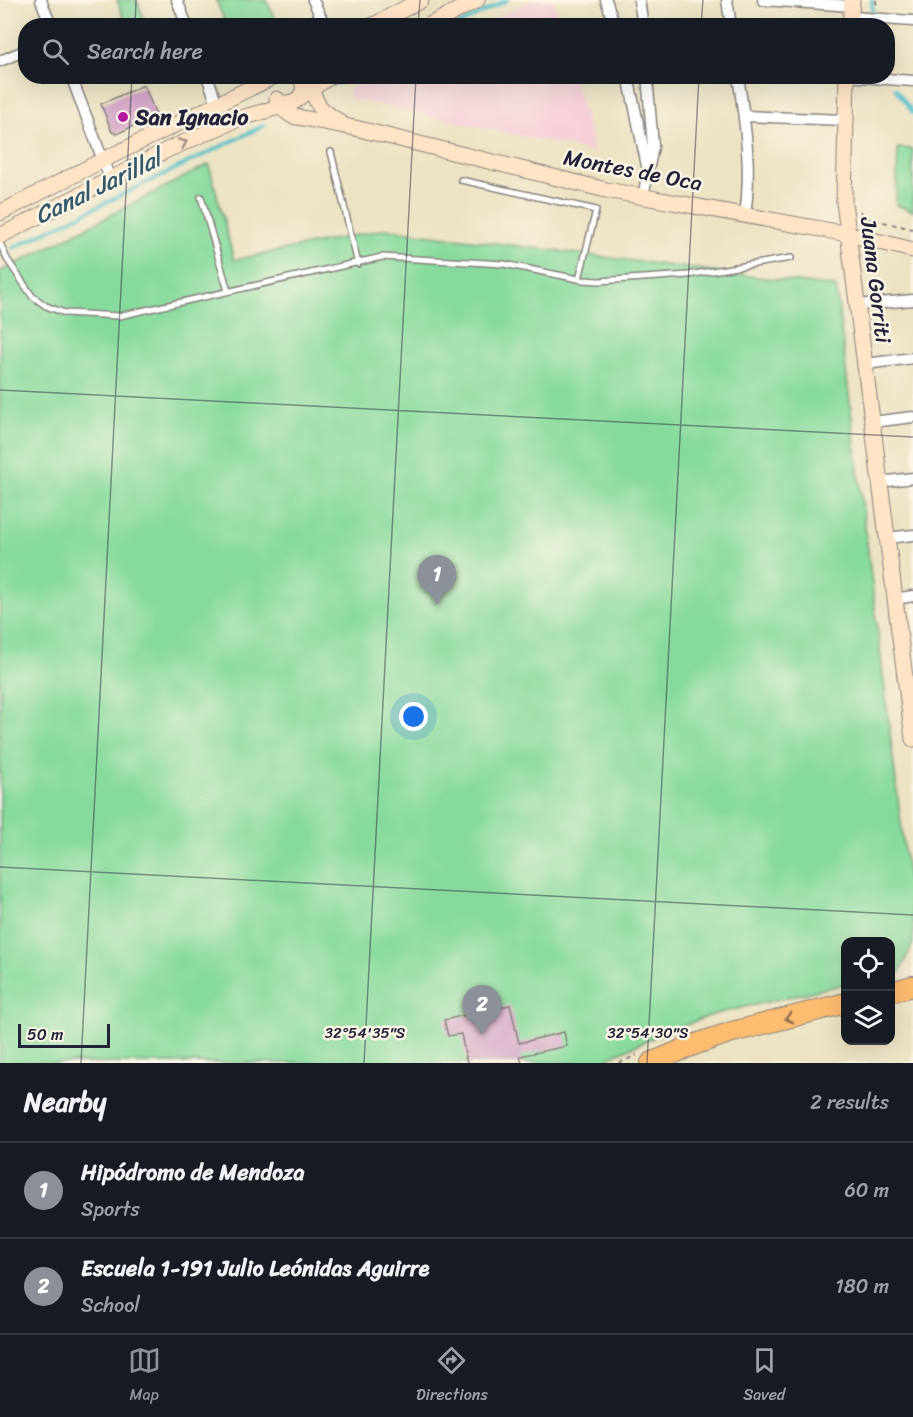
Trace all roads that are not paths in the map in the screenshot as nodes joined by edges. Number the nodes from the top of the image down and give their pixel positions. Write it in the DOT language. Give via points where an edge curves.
graph roads {
  1 [pos="41,0"];
  2 [pos="177,0"];
  3 [pos="313,0"];
  4 [pos="421,0"];
  5 [pos="477,0"];
  6 [pos="606,0"];
  7 [pos="639,0"];
  8 [pos="727,0"];
  9 [pos="764,0"];
  10 [pos="851,12"];
  11 [pos="48,18"];
  12 [pos="184,18"];
  13 [pos="321,18"];
  14 [pos="387,18"];
  15 [pos="443,18"];
  16 [pos="612,18"];
  17 [pos="642,18"];
  18 [pos="730,18"];
  19 [pos="892,18"];
  20 [pos="895,18"];
  21 [pos="913,21"];
  22 [pos="18,53"];
  23 [pos="0,61"];
  24 [pos="895,80"];
  25 [pos="913,81"];
  26 [pos="74,84"];
  27 [pos="210,84"];
  28 [pos="259,84"];
  29 [pos="274,84"];
  30 [pos="314,84"];
  31 [pos="629,84"];
  32 [pos="648,84"];
  33 [pos="739,84"];
  34 [pos="847,84"];
  35 [pos="295,93"];
  36 [pos="218,104"];
  37 [pos="744,116"];
  38 [pos="845,120"];
  39 [pos="345,126"];
  40 [pos="330,152"];
  41 [pos="103,160"];
  42 [pos="648,170"];
  43 [pos="110,179"];
  44 [pos="461,180"];
  45 [pos="201,197"];
  46 [pos="643,197"];
  47 [pos="0,213"];
  48 [pos="745,215"];
  49 [pos="848,234"];
  50 [pos="0,236"];
  51 [pos="0,243"];
  52 [pos="913,250"];
  53 [pos="791,258"];
  54 [pos="358,264"];
  55 [pos="579,279"];
  56 [pos="228,291"];
  57 [pos="913,300"];
  58 [pos="857,305"];
  59 [pos="913,358"];
  60 [pos="865,364"];
  61 [pos="913,417"];
  62 [pos="872,422"];
  63 [pos="913,478"];
  64 [pos="880,482"];
  65 [pos="913,535"];
  66 [pos="887,538"];
  67 [pos="913,596"];
  68 [pos="895,599"];
  69 [pos="908,656"];
  70 [pos="912,716"];
  71 [pos="913,739"];
  72 [pos="913,986"];
  73 [pos="895,991"];
  74 [pos="841,1004"];
  75 [pos="651,1063"];
  1 -- 11 [label="street"];
  2 -- 12 [label="street"];
  3 -- 13 [label="street"];
  4 -- 14 [label="main road"];
  5 -- 15 [label="main road"];
  6 -- 16 [label="street"];
  7 -- 17 [label="street"];
  8 -- 18 [label="street"];
  9 -- 10 [label="street"];
  10 -- 19 [label="street"];
  20 -- 21 [label="street"];
  22 -- 23 [label="street"];
  24 -- 25 [label="street"];
  26 -- 41 [label="street"];
  27 -- 36 [label="street"];
  28 -- 36 [label="main road"];
  29 -- 35 [label="main road" via="272,89"];
  30 -- 35 [label="main road"];
  31 -- 42 [label="street"];
  32 -- 42 [label="street" via="653,146"];
  33 -- 37 [label="street"];
  34 -- 38 [label="main road, Juana Gorriti"];
  35 -- 39 [label="main road, Montes de Oca" via="315,99"];
  35 -- 39 [label="main road, Montes de Oca" via="292,116"];
  43 -- 35 [label="main road, one-way"];
  36 -- 41 [label="main road"];
  37 -- 38 [label="street"];
  37 -- 48 [label="street"];
  38 -- 49 [label="main road, Juana Gorriti" via="844,202"];
  39 -- 46 [label="main road, Montes de Oca"];
  40 -- 54 [label="lane"];
  41 -- 43 [label="street"];
  41 -- 47 [label="main road"];
  42 -- 46 [label="street"];
  43 -- 50 [label="main road"];
  44 -- 55 [label="lane" via="596,210"];
  45 -- 56 [label="lane"];
  46 -- 48 [label="main road, Montes de Oca"];
  48 -- 49 [label="main road, Montes de Oca"];
  49 -- 52 [label="main road, Montes de Oca"];
  49 -- 58 [label="main road, Juana Gorriti"];
  51 -- 56 [label="lane" via="32,296 65,313 120,316"];
  53 -- 55 [label="lane" via="688,275"];
  54 -- 55 [label="lane" via="382,257 504,264"];
  54 -- 56 [label="lane"];
  57 -- 58 [label="street"];
  58 -- 60 [label="main road, Juana Gorriti"];
  59 -- 60 [label="street"];
  60 -- 62 [label="main road, Juana Gorriti"];
  61 -- 62 [label="street"];
  62 -- 64 [label="main road, Juana Gorriti"];
  63 -- 64 [label="street"];
  64 -- 66 [label="main road, Juana Gorriti"];
  65 -- 66 [label="street"];
  66 -- 68 [label="main road, Juana Gorriti"];
  67 -- 68 [label="street"];
  68 -- 69 [label="main road, Juana Gorriti"];
  69 -- 70 [label="main road, Juana Gorriti"];
  70 -- 71 [label="main road, Juana Gorriti"];
  72 -- 73 [label="highway"];
  74 -- 75 [label="highway, one-way" via="732,1032"];
}
